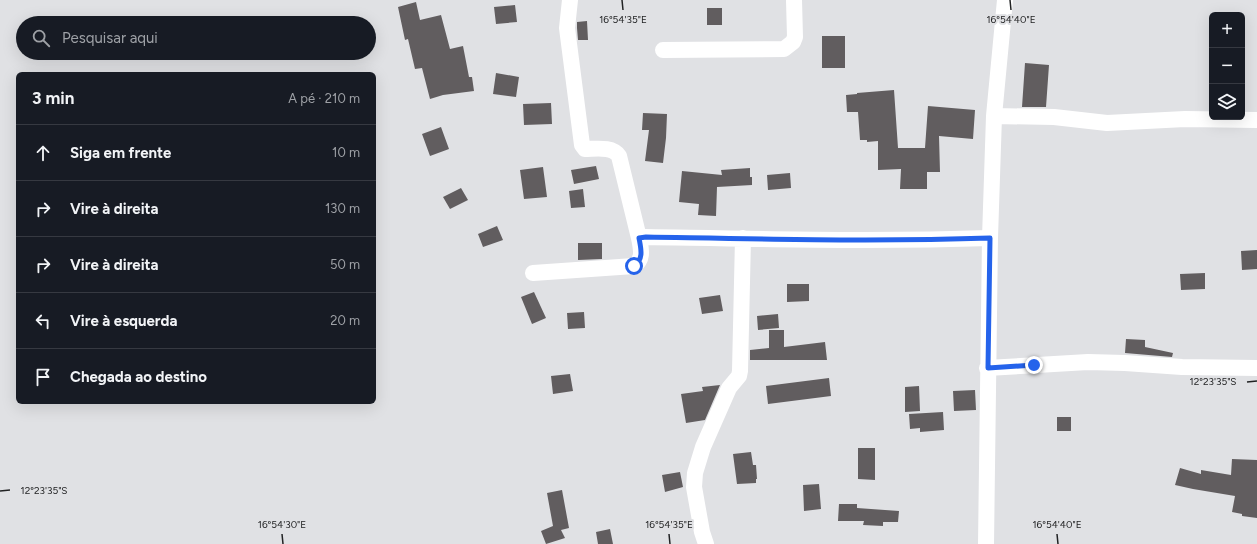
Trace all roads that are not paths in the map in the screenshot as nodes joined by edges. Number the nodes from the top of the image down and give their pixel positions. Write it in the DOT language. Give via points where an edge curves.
graph roads {
  1 [pos="570,0"];
  2 [pos="794,0"];
  3 [pos="1005,0"];
  4 [pos="663,50"];
  5 [pos="994,116"];
  6 [pos="1257,120"];
  7 [pos="639,238"];
  8 [pos="743,238"];
  9 [pos="990,238"];
  10 [pos="533,273"];
  11 [pos="988,368"];
  12 [pos="1257,368"];
  13 [pos="706,544"];
  14 [pos="986,544"];
  1 -- 7 [label="street" via="567,28 582,145 585,149 610,149 619,156"];
  2 -- 4 [label="street" via="795,37 784,49"];
  3 -- 5 [label="street"];
  5 -- 6 [label="street" via="1054,117 1107,123 1185,119"];
  5 -- 9 [label="street"];
  7 -- 8 [label="street"];
  7 -- 10 [label="street" via="640,260 634,266"];
  8 -- 9 [label="street"];
  8 -- 13 [label="street" via="740,372 729,388 703,447 694,479"];
  9 -- 11 [label="street"];
  11 -- 12 [label="street" via="1088,362"];
  11 -- 14 [label="street"];
}
